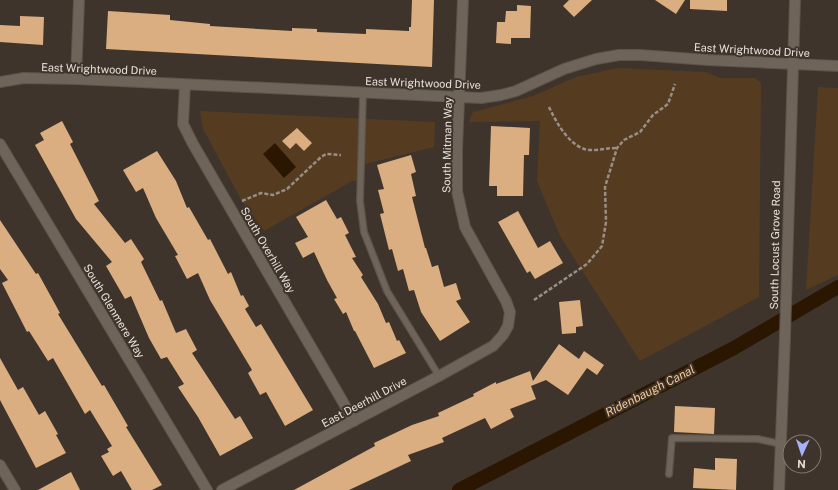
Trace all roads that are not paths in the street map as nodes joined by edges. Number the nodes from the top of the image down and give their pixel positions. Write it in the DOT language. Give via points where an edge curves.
graph roads {
  1 [pos="78,0"];
  2 [pos="463,0"];
  3 [pos="794,0"];
  4 [pos="793,64"];
  5 [pos="838,66"];
  6 [pos="76,79"];
  7 [pos="0,82"];
  8 [pos="185,85"];
  9 [pos="363,93"];
  10 [pos="459,97"];
  11 [pos="0,144"];
  12 [pos="508,326"];
  13 [pos="439,376"];
  14 [pos="354,421"];
  15 [pos="781,444"];
  16 [pos="0,465"];
  17 [pos="669,474"];
  18 [pos="15,490"];
  19 [pos="206,490"];
  20 [pos="222,490"];
  21 [pos="779,490"];
  1 -- 6 [label="street"];
  2 -- 10 [label="street, South Mitman Way"];
  3 -- 4 [label="street, South Locust Grove Road"];
  4 -- 5 [label="street, East Wrightwood Drive"];
  4 -- 10 [label="street, East Wrightwood Drive" via="619,55 564,69 516,91 481,98"];
  4 -- 15 [label="street, South Locust Grove Road"];
  6 -- 7 [label="street, East Wrightwood Drive" via="24,78"];
  6 -- 8 [label="street, East Wrightwood Drive"];
  8 -- 9 [label="street, East Wrightwood Drive"];
  8 -- 14 [label="street, South Overhill Way" via="183,124 193,144"];
  9 -- 10 [label="street, East Wrightwood Drive"];
  9 -- 13 [label="lane" via="360,201 364,232 387,291"];
  10 -- 12 [label="street, South Mitman Way" via="457,191 465,227 506,301 510,312"];
  11 -- 19 [label="street, South Glenmere Way"];
  12 -- 13 [label="street, East Deerhill Drive" via="493,346"];
  13 -- 14 [label="street, East Deerhill Drive"];
  14 -- 20 [label="street, East Deerhill Drive"];
  15 -- 17 [label="lane" via="758,439 672,438"];
  15 -- 21 [label="street, South Locust Grove Road"];
  16 -- 18 [label="street"];
}
